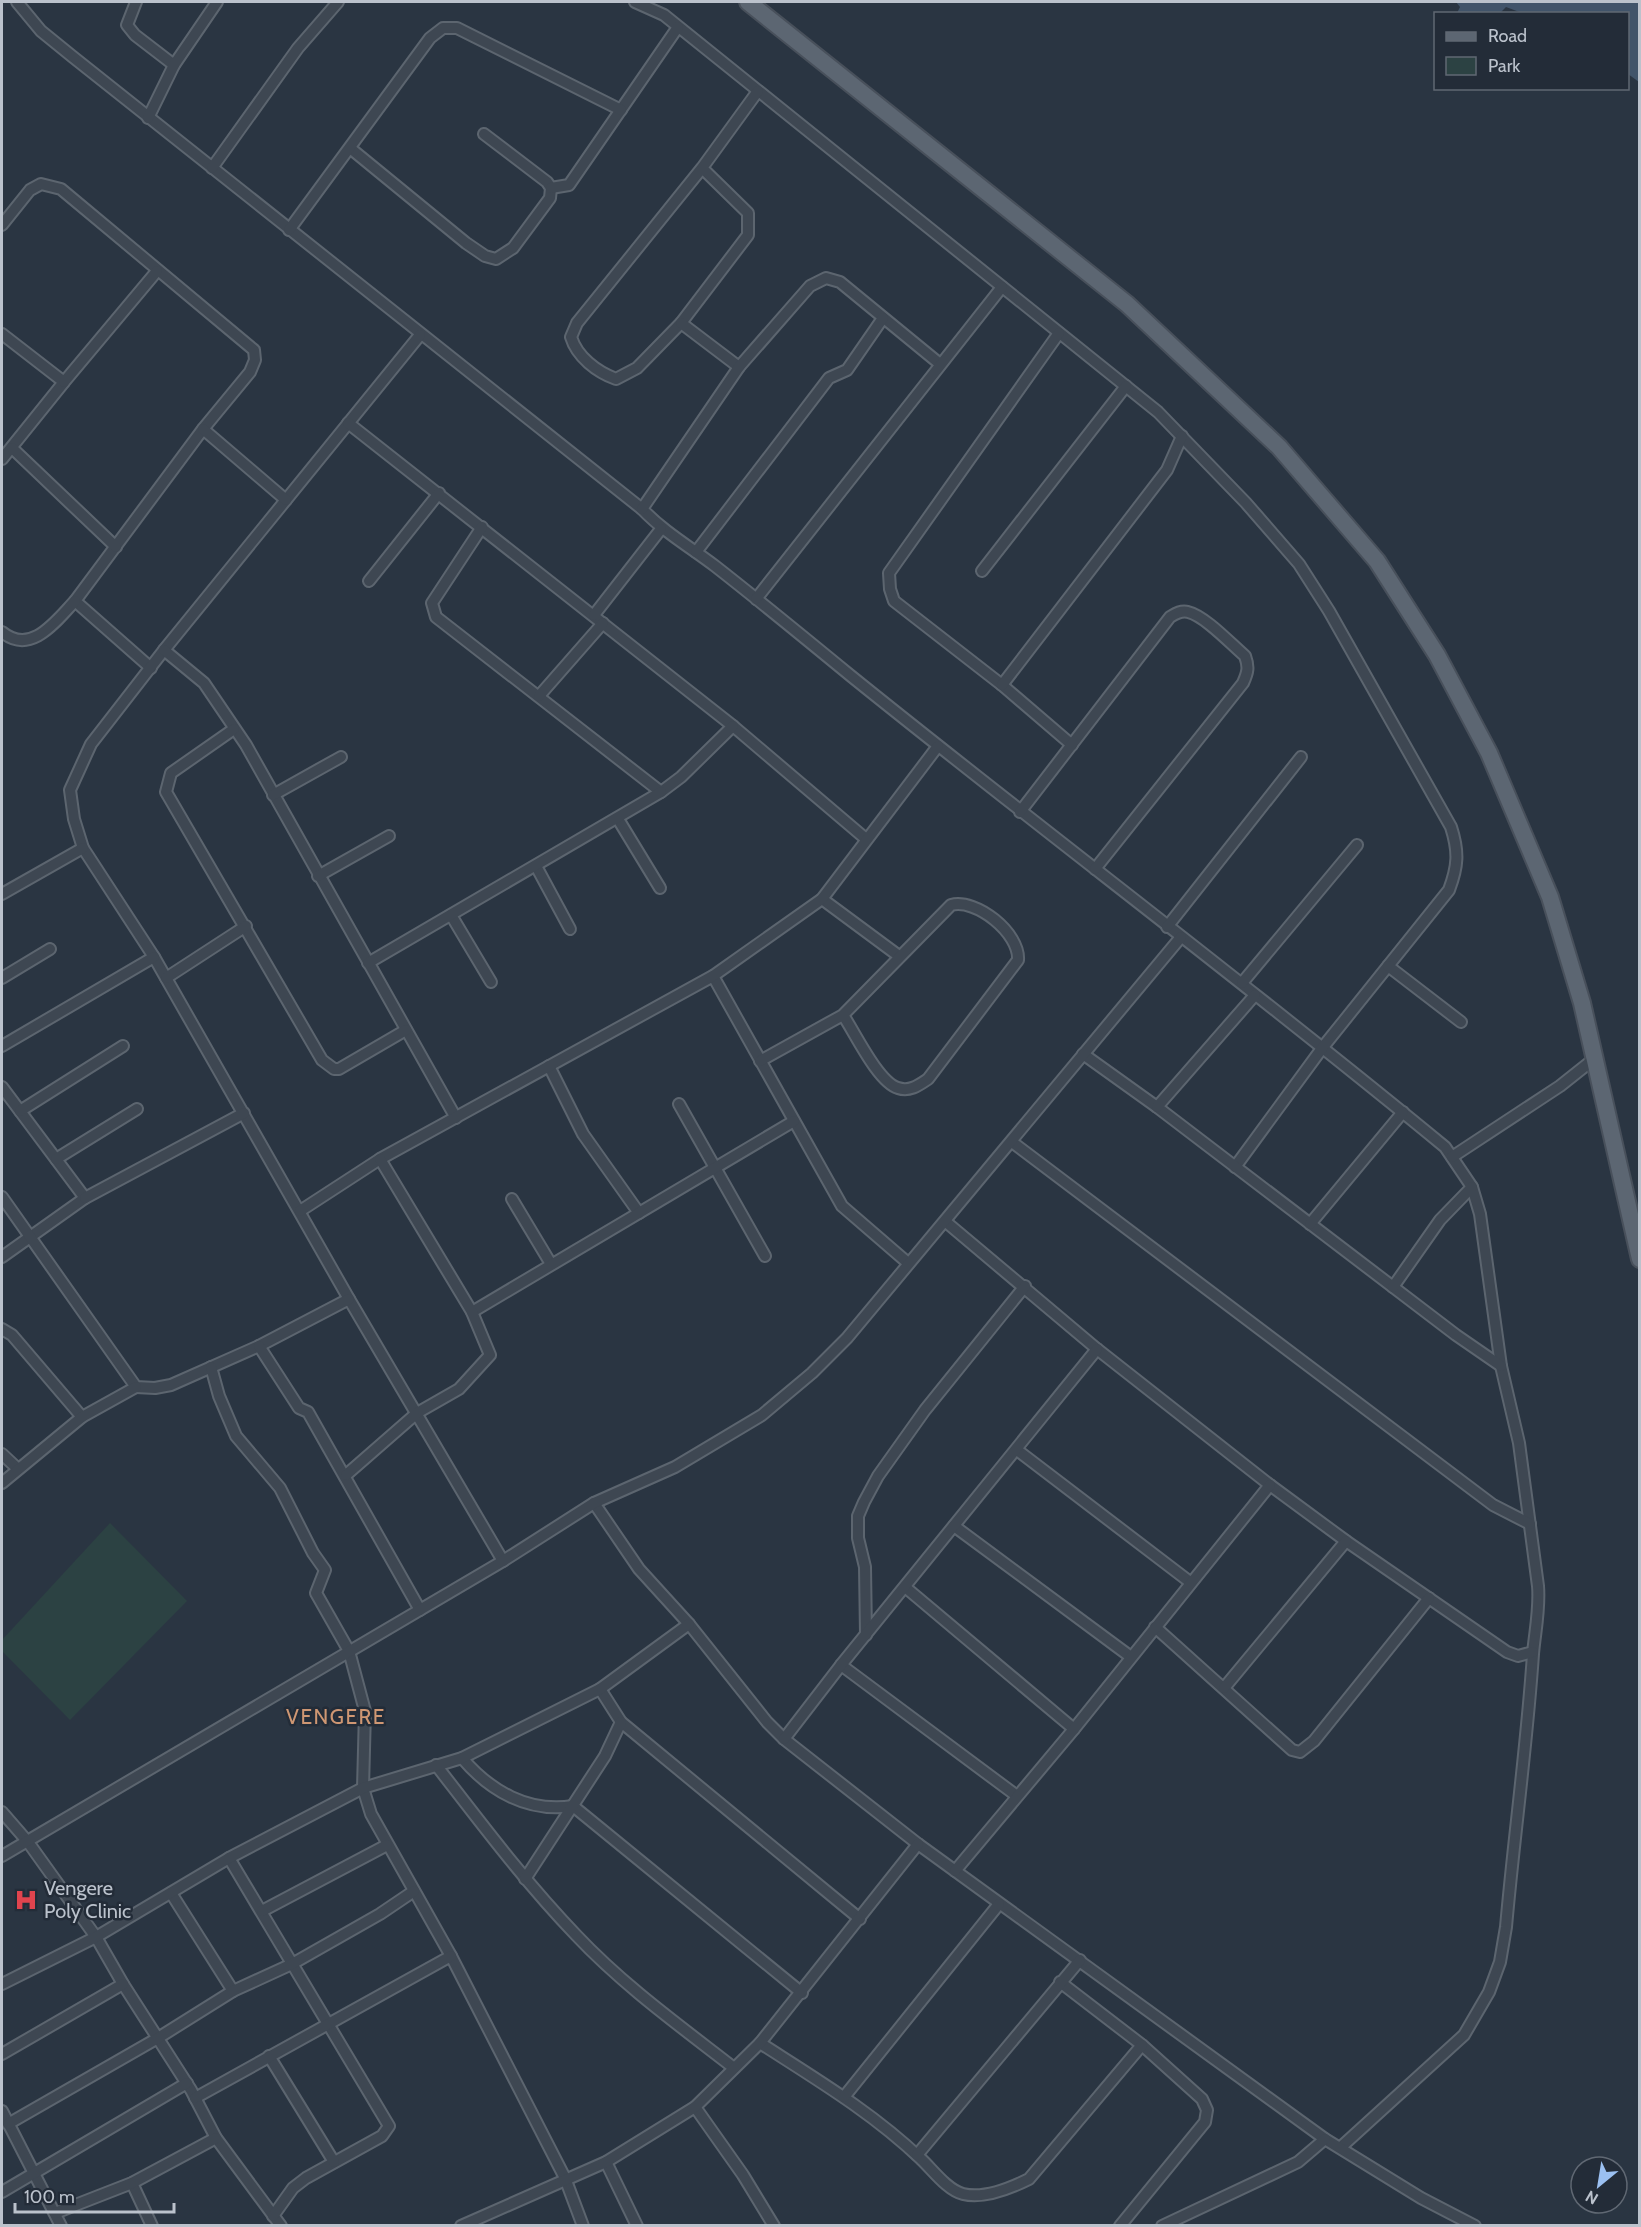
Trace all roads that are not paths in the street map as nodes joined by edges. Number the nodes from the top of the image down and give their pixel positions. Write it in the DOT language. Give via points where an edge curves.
graph roads {
  1 [pos="17,2"];
  2 [pos="136,2"];
  3 [pos="217,2"];
  4 [pos="338,2"];
  5 [pos="635,2"];
  6 [pos="748,2"];
  7 [pos="678,27"];
  8 [pos="174,64"];
  9 [pos="758,91"];
  10 [pos="621,110"];
  11 [pos="148,118"];
  12 [pos="484,134"];
  13 [pos="350,148"];
  14 [pos="212,168"];
  15 [pos="702,168"];
  16 [pos="551,188"];
  17 [pos="2,225"];
  18 [pos="289,230"];
  19 [pos="157,271"];
  20 [pos="1002,287"];
  21 [pos="883,318"];
  22 [pos="681,323"];
  23 [pos="1059,333"];
  24 [pos="2,334"];
  25 [pos="420,336"];
  26 [pos="940,364"];
  27 [pos="739,367"];
  28 [pos="64,382"];
  29 [pos="1126,386"];
  30 [pos="348,423"];
  31 [pos="203,429"];
  32 [pos="1182,436"];
  33 [pos="12,448"];
  34 [pos="2,459"];
  35 [pos="439,493"];
  36 [pos="286,500"];
  37 [pos="642,509"];
  38 [pos="482,527"];
  39 [pos="661,529"];
  40 [pos="116,547"];
  41 [pos="696,552"];
  42 [pos="982,571"];
  43 [pos="369,581"];
  44 [pos="756,599"];
  45 [pos="75,601"];
  46 [pos="594,615"];
  47 [pos="603,623"];
  48 [pos="2,632"];
  49 [pos="164,650"];
  50 [pos="151,668"];
  51 [pos="1002,685"];
  52 [pos="539,696"];
  53 [pos="734,726"];
  54 [pos="234,729"];
  55 [pos="1072,745"];
  56 [pos="938,746"];
  57 [pos="341,757"];
  58 [pos="1301,757"];
  59 [pos="661,792"];
  60 [pos="273,795"];
  61 [pos="1020,812"];
  62 [pos="618,819"];
  63 [pos="389,836"];
  64 [pos="866,839"];
  65 [pos="1357,845"];
  66 [pos="83,848"];
  67 [pos="536,866"];
  68 [pos="1095,869"];
  69 [pos="318,876"];
  70 [pos="660,888"];
  71 [pos="2,893"];
  72 [pos="822,899"];
  73 [pos="451,915"];
  74 [pos="246,926"];
  75 [pos="1167,927"];
  76 [pos="570,929"];
  77 [pos="1181,937"];
  78 [pos="50,949"];
  79 [pos="899,956"];
  80 [pos="154,957"];
  81 [pos="368,963"];
  82 [pos="1388,966"];
  83 [pos="713,976"];
  84 [pos="2,978"];
  85 [pos="166,978"];
  86 [pos="491,982"];
  87 [pos="1242,983"];
  88 [pos="1255,994"];
  89 [pos="843,1015"];
  90 [pos="1461,1022"];
  91 [pos="406,1030"];
  92 [pos="2,1046"];
  93 [pos="123,1046"];
  94 [pos="1323,1047"];
  95 [pos="1083,1054"];
  96 [pos="1594,1059"];
  97 [pos="760,1060"];
  98 [pos="549,1066"];
  99 [pos="2,1086"];
  100 [pos="679,1104"];
  101 [pos="1157,1107"];
  102 [pos="137,1109"];
  103 [pos="20,1112"];
  104 [pos="1403,1112"];
  105 [pos="244,1113"];
  106 [pos="456,1118"];
  107 [pos="794,1121"];
  108 [pos="1012,1142"];
  109 [pos="1452,1157"];
  110 [pos="56,1159"];
  111 [pos="380,1159"];
  112 [pos="1235,1167"];
  113 [pos="714,1168"];
  114 [pos="1472,1187"];
  115 [pos="2,1197"];
  116 [pos="85,1198"];
  117 [pos="512,1199"];
  118 [pos="300,1211"];
  119 [pos="639,1213"];
  120 [pos="946,1221"];
  121 [pos="1310,1224"];
  122 [pos="31,1238"];
  123 [pos="2,1257"];
  124 [pos="765,1257"];
  125 [pos="1640,1259"];
  126 [pos="908,1263"];
  127 [pos="552,1264"];
  128 [pos="1025,1286"];
  129 [pos="1393,1287"];
  130 [pos="348,1299"];
  131 [pos="472,1312"];
  132 [pos="2,1329"];
  133 [pos="259,1346"];
  134 [pos="1097,1349"];
  135 [pos="1502,1366"];
  136 [pos="211,1367"];
  137 [pos="136,1387"];
  138 [pos="417,1413"];
  139 [pos="82,1417"];
  140 [pos="1017,1450"];
  141 [pos="2,1454"];
  142 [pos="18,1469"];
  143 [pos="346,1476"];
  144 [pos="2,1483"];
  145 [pos="1270,1485"];
  146 [pos="594,1503"];
  147 [pos="1530,1524"];
  148 [pos="954,1526"];
  149 [pos="1346,1541"];
  150 [pos="503,1562"];
  151 [pos="1190,1582"];
  152 [pos="905,1587"];
  153 [pos="1429,1598"];
  154 [pos="420,1610"];
  155 [pos="689,1624"];
  156 [pos="1155,1627"];
  157 [pos="866,1635"];
  158 [pos="349,1651"];
  159 [pos="1533,1652"];
  160 [pos="1131,1657"];
  161 [pos="841,1665"];
  162 [pos="1224,1688"];
  163 [pos="600,1689"];
  164 [pos="621,1722"];
  165 [pos="1074,1729"];
  166 [pos="784,1739"];
  167 [pos="462,1758"];
  168 [pos="436,1765"];
  169 [pos="363,1788"];
  170 [pos="1017,1796"];
  171 [pos="573,1806"];
  172 [pos="2,1812"];
  173 [pos="28,1842"];
  174 [pos="918,1844"];
  175 [pos="387,1845"];
  176 [pos="2,1856"];
  177 [pos="229,1858"];
  178 [pos="955,1871"];
  179 [pos="525,1879"];
  180 [pos="414,1891"];
  181 [pos="171,1893"];
  182 [pos="999,1904"];
  183 [pos="262,1911"];
  184 [pos="860,1919"];
  185 [pos="96,1937"];
  186 [pos="451,1956"];
  187 [pos="1080,1960"];
  188 [pos="292,1964"];
  189 [pos="1060,1982"];
  190 [pos="2,1984"];
  191 [pos="123,1984"];
  192 [pos="233,1991"];
  193 [pos="802,1993"];
  194 [pos="327,2024"];
  195 [pos="158,2038"];
  196 [pos="760,2043"];
  197 [pos="1142,2045"];
  198 [pos="2,2054"];
  199 [pos="269,2056"];
  200 [pos="734,2068"];
  201 [pos="187,2083"];
  202 [pos="844,2097"];
  203 [pos="195,2098"];
  204 [pos="695,2106"];
  205 [pos="2,2111"];
  206 [pos="9,2124"];
  207 [pos="216,2138"];
  208 [pos="1324,2139"];
  209 [pos="1341,2147"];
  210 [pos="917,2155"];
  211 [pos="334,2162"];
  212 [pos="606,2162"];
  213 [pos="34,2171"];
  214 [pos="565,2178"];
  215 [pos="132,2183"];
  216 [pos="2,2192"];
  217 [pos="55,2213"];
  218 [pos="273,2216"];
  219 [pos="61,2226"];
  220 [pos="152,2226"];
  221 [pos="280,2226"];
  222 [pos="461,2226"];
  223 [pos="583,2226"];
  224 [pos="637,2226"];
  225 [pos="774,2226"];
  226 [pos="1120,2226"];
  227 [pos="1162,2226"];
  228 [pos="1475,2226"];
  1 -- 11 [label="street" via="40,32"];
  2 -- 8 [label="street" via="127,25"];
  3 -- 8 [label="street"];
  4 -- 14 [label="street" via="298,48"];
  5 -- 7 [label="street" via="664,15"];
  6 -- 96 [label="main road" via="1128,304 1280,447 1377,561 1437,655 1489,753 1550,897 1582,1003"];
  7 -- 9 [label="street"];
  7 -- 10 [label="street"];
  8 -- 11 [label="street"];
  9 -- 15 [label="street"];
  9 -- 20 [label="street"];
  10 -- 13 [label="street" via="457,28 443,28 430,38"];
  10 -- 16 [label="street" via="569,185"];
  11 -- 14 [label="street"];
  12 -- 16 [label="street"];
  13 -- 16 [label="street" via="466,243 496,259 513,248 550,198"];
  13 -- 18 [label="street"];
  14 -- 18 [label="street"];
  15 -- 22 [label="street" via="748,213 748,236"];
  15 -- 22 [label="street" via="577,323 571,337 574,349 601,374 616,379 637,368"];
  17 -- 19 [label="street" via="30,190 41,184 61,189"];
  18 -- 25 [label="street"];
  19 -- 28 [label="street"];
  19 -- 31 [label="street" via="254,350 250,372"];
  20 -- 23 [label="street"];
  20 -- 26 [label="street"];
  21 -- 26 [label="street"];
  21 -- 27 [label="street" via="840,282 826,278 810,286"];
  21 -- 41 [label="street" via="847,370 829,378"];
  22 -- 27 [label="street"];
  23 -- 29 [label="street"];
  23 -- 51 [label="street" via="889,573 894,601"];
  24 -- 28 [label="street"];
  25 -- 30 [label="street"];
  25 -- 37 [label="street"];
  26 -- 44 [label="street"];
  27 -- 37 [label="street"];
  28 -- 33 [label="street"];
  29 -- 32 [label="street"];
  29 -- 42 [label="street"];
  30 -- 35 [label="street"];
  30 -- 36 [label="street"];
  31 -- 36 [label="street"];
  31 -- 40 [label="street"];
  32 -- 51 [label="street" via="1167,470"];
  32 -- 82 [label="street" via="1299,564 1451,827 1457,867 1449,890"];
  33 -- 34 [label="street"];
  33 -- 40 [label="street"];
  35 -- 38 [label="street"];
  35 -- 43 [label="street"];
  36 -- 49 [label="street"];
  37 -- 39 [label="street"];
  38 -- 46 [label="street"];
  38 -- 52 [label="street" via="432,603 436,617"];
  39 -- 41 [label="street"];
  39 -- 46 [label="street"];
  40 -- 45 [label="street"];
  41 -- 44 [label="street"];
  44 -- 56 [label="street"];
  45 -- 48 [label="street" via="39,637 20,641"];
  45 -- 50 [label="street"];
  46 -- 47 [label="street"];
  47 -- 52 [label="street"];
  47 -- 53 [label="street"];
  49 -- 50 [label="street"];
  49 -- 54 [label="street" via="204,683"];
  50 -- 66 [label="street" via="91,744 70,790"];
  51 -- 55 [label="street"];
  52 -- 59 [label="street"];
  53 -- 59 [label="street"];
  53 -- 64 [label="street"];
  54 -- 60 [label="street"];
  54 -- 74 [label="street" via="171,773 166,792"];
  55 -- 61 [label="street"];
  55 -- 68 [label="street" via="1170,616 1180,611 1194,615 1245,656 1249,665 1243,683"];
  56 -- 61 [label="street"];
  56 -- 64 [label="street"];
  57 -- 60 [label="street"];
  58 -- 75 [label="street"];
  59 -- 62 [label="street"];
  60 -- 69 [label="street"];
  61 -- 68 [label="street"];
  62 -- 67 [label="street"];
  62 -- 70 [label="street"];
  63 -- 69 [label="street"];
  64 -- 72 [label="street"];
  65 -- 87 [label="street"];
  66 -- 71 [label="street"];
  66 -- 80 [label="street"];
  67 -- 73 [label="street"];
  67 -- 76 [label="street"];
  68 -- 75 [label="street"];
  69 -- 81 [label="street"];
  72 -- 79 [label="street"];
  72 -- 83 [label="street"];
  73 -- 81 [label="street"];
  73 -- 86 [label="street"];
  74 -- 85 [label="street"];
  74 -- 91 [label="street" via="328,1065 339,1069"];
  75 -- 77 [label="street"];
  77 -- 87 [label="street"];
  77 -- 95 [label="street"];
  78 -- 84 [label="street"];
  79 -- 89 [label="street"];
  79 -- 89 [label="street" via="951,905 960,903 973,905 988,916 1015,940 1019,949 1018,960 928,1078 914,1088 899,1088 884,1080"];
  80 -- 85 [label="street"];
  80 -- 92 [label="street"];
  81 -- 91 [label="street"];
  82 -- 90 [label="street"];
  82 -- 94 [label="street"];
  83 -- 97 [label="street"];
  83 -- 98 [label="street"];
  85 -- 105 [label="street"];
  87 -- 88 [label="street"];
  88 -- 94 [label="street"];
  88 -- 101 [label="street"];
  89 -- 97 [label="street"];
  91 -- 106 [label="street"];
  93 -- 103 [label="street"];
  94 -- 104 [label="street"];
  94 -- 112 [label="street"];
  95 -- 101 [label="street"];
  95 -- 108 [label="street"];
  96 -- 109 [label="street"];
  96 -- 125 [label="main road"];
  97 -- 107 [label="street"];
  98 -- 106 [label="street"];
  98 -- 119 [label="street" via="583,1134"];
  99 -- 103 [label="street"];
  100 -- 113 [label="street"];
  101 -- 112 [label="street"];
  102 -- 110 [label="street"];
  103 -- 110 [label="street"];
  104 -- 109 [label="street"];
  104 -- 121 [label="street"];
  105 -- 116 [label="street"];
  105 -- 118 [label="street"];
  106 -- 111 [label="street"];
  107 -- 113 [label="street"];
  107 -- 126 [label="street" via="842,1206"];
  108 -- 120 [label="street"];
  108 -- 147 [label="street" via="1493,1505"];
  109 -- 114 [label="street"];
  110 -- 116 [label="street"];
  111 -- 118 [label="street"];
  111 -- 131 [label="street"];
  112 -- 121 [label="street"];
  113 -- 119 [label="street"];
  113 -- 124 [label="street"];
  114 -- 129 [label="street" via="1440,1220"];
  114 -- 135 [label="street" via="1480,1214"];
  115 -- 122 [label="street"];
  116 -- 122 [label="street"];
  117 -- 127 [label="street"];
  118 -- 130 [label="street"];
  119 -- 127 [label="street"];
  120 -- 126 [label="street"];
  120 -- 128 [label="street"];
  121 -- 129 [label="street"];
  122 -- 123 [label="street"];
  122 -- 137 [label="street"];
  126 -- 146 [label="street" via="847,1338 762,1414 675,1467"];
  127 -- 131 [label="street"];
  128 -- 134 [label="street"];
  128 -- 157 [label="street" via="925,1410 864,1502 858,1516 858,1538 865,1567"];
  129 -- 135 [label="street"];
  130 -- 133 [label="street"];
  130 -- 138 [label="street"];
  131 -- 138 [label="street" via="489,1355 459,1389"];
  132 -- 139 [label="street" via="12,1335"];
  133 -- 136 [label="street"];
  133 -- 143 [label="street" via="298,1408 308,1412"];
  134 -- 140 [label="street"];
  134 -- 145 [label="street"];
  135 -- 147 [label="street" via="1519,1443"];
  136 -- 137 [label="street" via="171,1385"];
  136 -- 158 [label="street" via="236,1436 280,1488 325,1570 316,1593"];
  137 -- 139 [label="street"];
  138 -- 143 [label="street"];
  138 -- 150 [label="street"];
  139 -- 142 [label="street"];
  140 -- 148 [label="street"];
  140 -- 151 [label="street"];
  141 -- 142 [label="street"];
  142 -- 144 [label="street"];
  143 -- 154 [label="street"];
  145 -- 149 [label="street"];
  145 -- 151 [label="street"];
  146 -- 150 [label="street"];
  146 -- 155 [label="street" via="639,1569"];
  147 -- 159 [label="street" via="1539,1607"];
  148 -- 152 [label="street"];
  148 -- 160 [label="street"];
  149 -- 153 [label="street"];
  149 -- 162 [label="street"];
  150 -- 154 [label="street"];
  151 -- 156 [label="street"];
  152 -- 157 [label="street"];
  152 -- 165 [label="street"];
  153 -- 159 [label="street" via="1507,1652 1518,1656"];
  153 -- 162 [label="street" via="1305,1750 1292,1750"];
  154 -- 158 [label="street"];
  155 -- 163 [label="street"];
  155 -- 166 [label="street"];
  156 -- 160 [label="street"];
  156 -- 162 [label="street"];
  157 -- 161 [label="street"];
  158 -- 169 [label="street" via="365,1711"];
  158 -- 173 [label="street"];
  159 -- 209 [label="street" via="1532,1699 1506,1927 1500,1962 1489,1992 1464,2035"];
  160 -- 165 [label="street"];
  161 -- 166 [label="street"];
  161 -- 170 [label="street"];
  163 -- 164 [label="street"];
  163 -- 167 [label="street"];
  164 -- 171 [label="street"];
  164 -- 184 [label="street"];
  165 -- 170 [label="street"];
  166 -- 174 [label="street"];
  167 -- 168 [label="street"];
  167 -- 171 [label="street" via="480,1779 508,1797 555,1809"];
  168 -- 169 [label="street"];
  168 -- 179 [label="street"];
  169 -- 175 [label="street"];
  169 -- 177 [label="street"];
  170 -- 178 [label="street"];
  171 -- 179 [label="street"];
  171 -- 193 [label="street"];
  172 -- 173 [label="street"];
  173 -- 176 [label="street"];
  173 -- 185 [label="street"];
  174 -- 178 [label="street"];
  174 -- 184 [label="street"];
  175 -- 180 [label="street"];
  175 -- 183 [label="street"];
  177 -- 181 [label="street"];
  177 -- 183 [label="street"];
  178 -- 182 [label="street"];
  179 -- 200 [label="street" via="607,1965"];
  180 -- 186 [label="street"];
  180 -- 188 [label="street"];
  181 -- 185 [label="street"];
  181 -- 192 [label="street"];
  182 -- 187 [label="street"];
  182 -- 202 [label="street"];
  183 -- 188 [label="street"];
  184 -- 193 [label="street"];
  185 -- 190 [label="street"];
  185 -- 191 [label="street"];
  186 -- 194 [label="street"];
  186 -- 214 [label="street"];
  187 -- 189 [label="street"];
  187 -- 208 [label="street"];
  188 -- 192 [label="street"];
  188 -- 194 [label="street"];
  189 -- 197 [label="street"];
  189 -- 210 [label="street"];
  191 -- 195 [label="street"];
  191 -- 198 [label="street"];
  192 -- 195 [label="street"];
  193 -- 196 [label="street"];
  194 -- 199 [label="street"];
  194 -- 211 [label="street" via="389,2126 382,2136"];
  195 -- 201 [label="street"];
  195 -- 206 [label="street"];
  196 -- 200 [label="street"];
  196 -- 202 [label="street"];
  197 -- 210 [label="street" via="1029,2179 1013,2187 964,2194"];
  197 -- 226 [label="street" via="1202,2099 1207,2110 1205,2122"];
  199 -- 203 [label="street"];
  199 -- 211 [label="street"];
  200 -- 204 [label="street"];
  201 -- 203 [label="street"];
  201 -- 213 [label="street"];
  202 -- 210 [label="street"];
  203 -- 207 [label="street"];
  204 -- 212 [label="street"];
  204 -- 225 [label="street"];
  205 -- 206 [label="street"];
  206 -- 213 [label="street"];
  207 -- 215 [label="street"];
  207 -- 218 [label="street"];
  208 -- 209 [label="street"];
  208 -- 227 [label="street" via="1298,2162"];
  209 -- 228 [label="street" via="1421,2198"];
  211 -- 218 [label="street" via="293,2188"];
  212 -- 214 [label="street"];
  212 -- 224 [label="street"];
  213 -- 216 [label="street"];
  213 -- 217 [label="street"];
  214 -- 222 [label="street"];
  214 -- 223 [label="street"];
  215 -- 217 [label="street"];
  215 -- 220 [label="street"];
  217 -- 219 [label="street"];
  218 -- 221 [label="street"];
}
